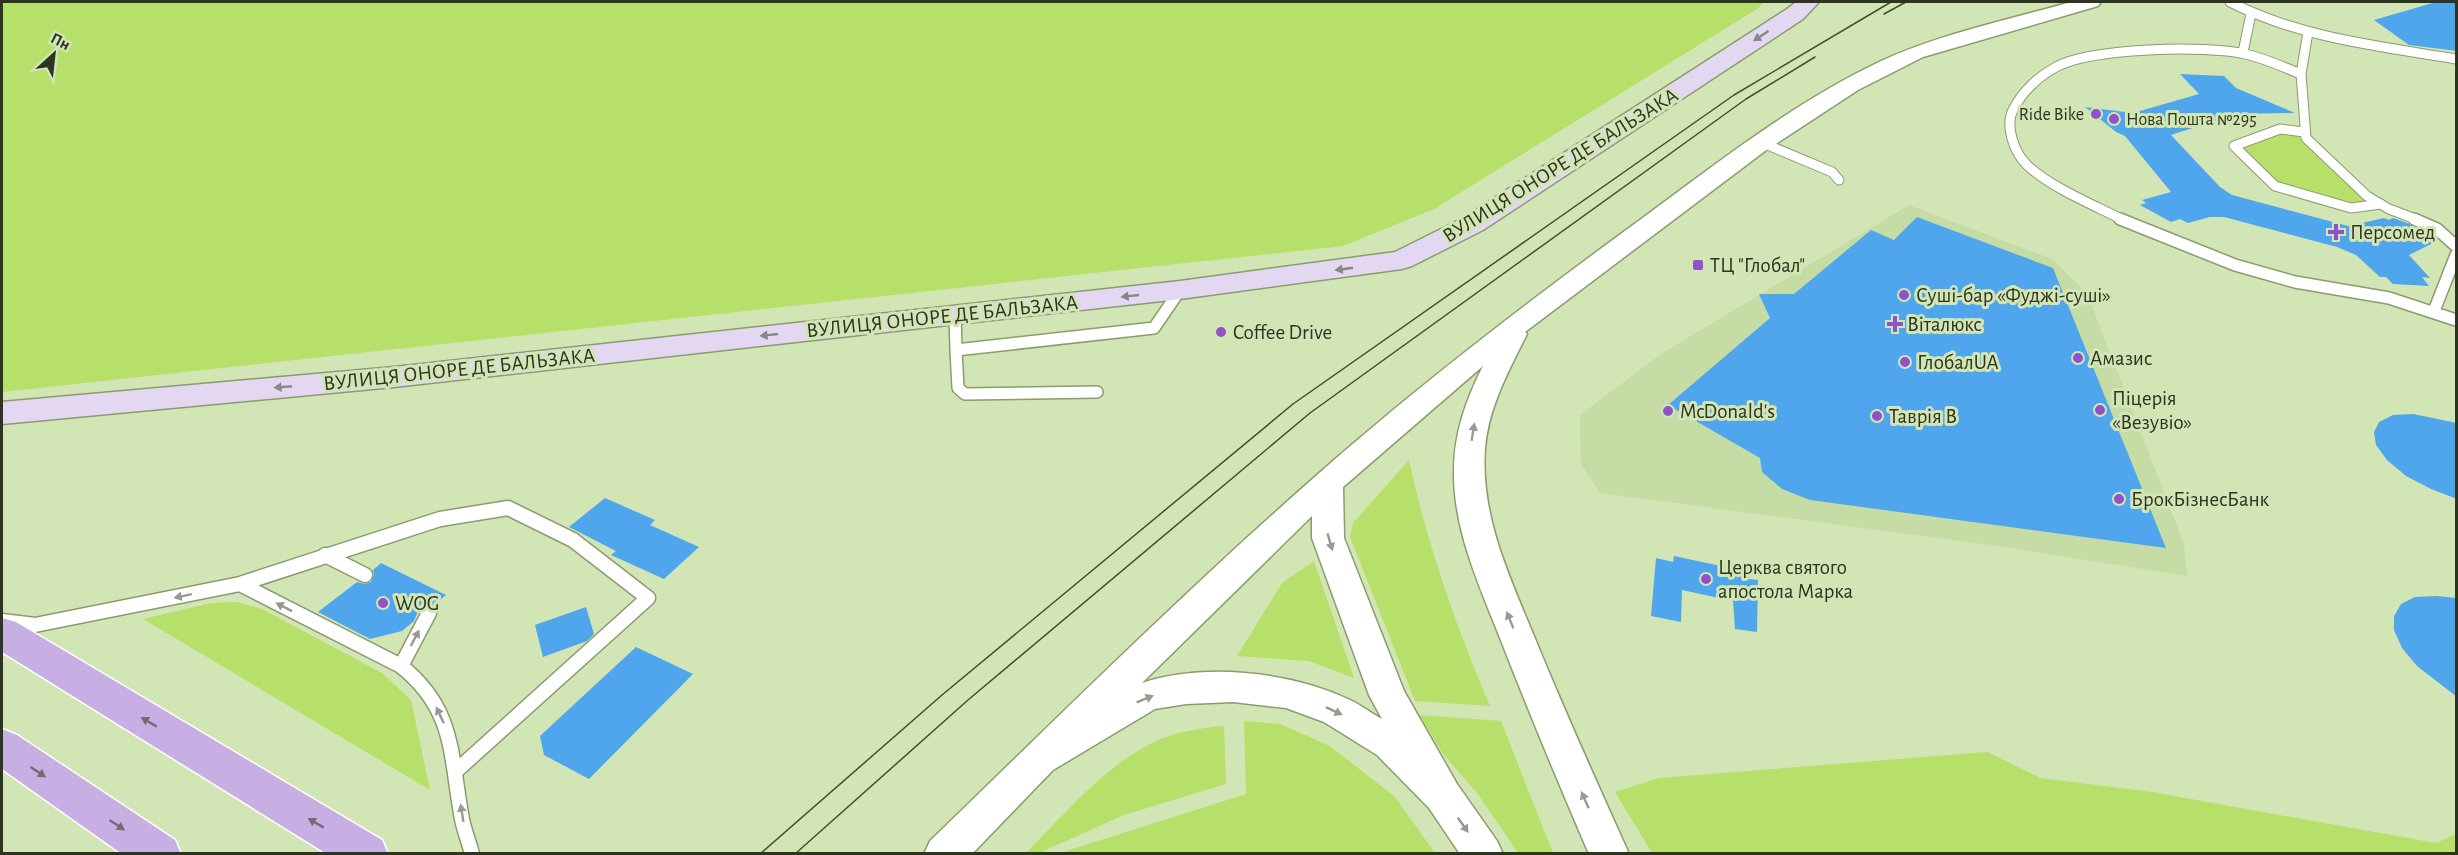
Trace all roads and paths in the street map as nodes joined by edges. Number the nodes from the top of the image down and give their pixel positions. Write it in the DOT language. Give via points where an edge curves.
graph roads {
  1 [pos="1808,2"];
  2 [pos="2091,2"];
  3 [pos="2230,2"];
  4 [pos="2251,14"];
  5 [pos="2308,32"];
  6 [pos="2242,52"];
  7 [pos="2457,59"];
  8 [pos="2301,75"];
  9 [pos="2304,132"];
  10 [pos="1763,143"];
  11 [pos="1839,180"];
  12 [pos="2381,204"];
  13 [pos="2457,246"];
  14 [pos="2457,255"];
  15 [pos="1180,290"];
  16 [pos="2434,311"];
  17 [pos="955,315"];
  18 [pos="2457,320"];
  19 [pos="1519,323"];
  20 [pos="956,350"];
  21 [pos="1097,392"];
  22 [pos="2,413"];
  23 [pos="1327,484"];
  24 [pos="325,555"];
  25 [pos="365,575"];
  26 [pos="240,584"];
  27 [pos="427,611"];
  28 [pos="2,621"];
  29 [pos="2,633"];
  30 [pos="401,666"];
  31 [pos="2,747"];
  32 [pos="1040,759"];
  33 [pos="456,771"];
  34 [pos="1443,796"];
  35 [pos="159,854"];
  36 [pos="366,854"];
  37 [pos="472,854"];
  38 [pos="944,854"];
  39 [pos="1484,854"];
  40 [pos="1609,854"];
  1 -- 15 [label="main road, ВУЛИЦЯ ОНОРЕ ДЕ БАЛЬЗАКА, one-way" via="1473,224 1402,260"];
  2 -- 10 [label="street" via="1897,61 1860,80"];
  3 -- 4 [label="lane"];
  4 -- 5 [label="lane"];
  4 -- 6 [label="lane"];
  5 -- 7 [label="lane"];
  5 -- 8 [label="lane"];
  6 -- 8 [label="lane"];
  6 -- 16 [label="lane" via="2148,50 2074,60 2055,68 2022,93 2011,114 2011,139 2027,165 2073,195 2127,222 2235,265 2295,282 2389,298"];
  8 -- 9 [label="lane"];
  9 -- 12 [label="lane" via="2368,197"];
  9 -- 12 [label="lane" via="2280,129 2234,146 2275,186 2351,208"];
  10 -- 11 [label="lane" via="1832,172"];
  10 -- 19 [label="street"];
  12 -- 13 [label="lane" via="2449,236"];
  14 -- 16 [label="lane"];
  15 -- 17 [label="main road, ВУЛИЦЯ ОНОРЕ ДЕ БАЛЬЗАКА, one-way"];
  15 -- 20 [label="lane" via="1155,328"];
  16 -- 18 [label="lane"];
  17 -- 20 [label="lane"];
  17 -- 22 [label="main road, ВУЛИЦЯ ОНОРЕ ДЕ БАЛЬЗАКА, one-way" via="394,377"];
  19 -- 23 [label="street"];
  40 -- 19 [label="street, one-way" via="1545,710 1483,553 1471,506 1470,450 1476,410"];
  20 -- 21 [label="lane" via="958,388 965,394"];
  23 -- 32 [label="street"];
  23 -- 34 [label="street, one-way" via="1328,538 1387,694"];
  24 -- 25 [label="lane"];
  24 -- 26 [label="lane"];
  24 -- 33 [label="lane" via="440,519 508,508 573,540 648,598"];
  26 -- 28 [label="lane, one-way" via="35,625"];
  30 -- 26 [label="lane, one-way"];
  30 -- 27 [label="lane, one-way"];
  36 -- 29 [label="main road, one-way"];
  33 -- 30 [label="lane, one-way" via="443,717 421,682"];
  31 -- 35 [label="main road, one-way"];
  32 -- 34 [label="street, one-way" via="1147,696 1233,687 1287,693 1337,711 1390,744"];
  32 -- 38 [label="street"];
  37 -- 33 [label="lane, one-way" via="462,819"];
  34 -- 39 [label="street, one-way"];
}
